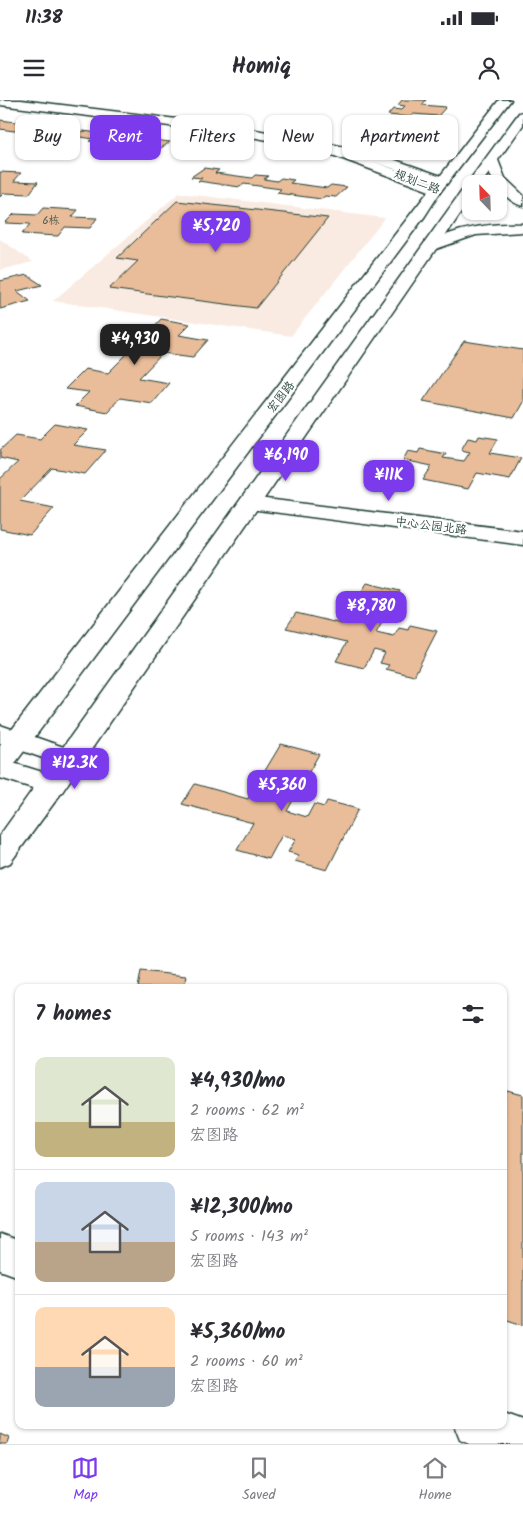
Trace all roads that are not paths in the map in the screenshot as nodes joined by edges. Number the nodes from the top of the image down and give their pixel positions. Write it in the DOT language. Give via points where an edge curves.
graph roads {
  1 [pos="505,100"];
  2 [pos="0,101"];
  3 [pos="523,116"];
  4 [pos="491,160"];
  5 [pos="481,175"];
  6 [pos="438,185"];
  7 [pos="462,191"];
  8 [pos="523,202"];
  9 [pos="462,204"];
  10 [pos="508,208"];
  11 [pos="523,209"];
  12 [pos="508,212"];
  13 [pos="523,220"];
  14 [pos="523,228"];
  15 [pos="431,246"];
  16 [pos="250,503"];
  17 [pos="523,538"];
  18 [pos="9,737"];
  19 [pos="71,759"];
  20 [pos="0,764"];
  21 [pos="0,768"];
  22 [pos="52,786"];
  23 [pos="0,856"];
  24 [pos="0,1252"];
  25 [pos="15,1257"];
  26 [pos="486,1429"];
  27 [pos="523,1442"];
  1 -- 6 [label="main road, 宏图路"];
  2 -- 6 [label="main road, 规划二路" via="234,130 316,145"];
  3 -- 4 [label="main road"];
  4 -- 5 [label="main road"];
  4 -- 8 [label="main road" via="502,186"];
  6 -- 7 [label="main road, 规划二路"];
  6 -- 18 [label="main road, 宏图路" via="420,214 308,363"];
  9 -- 15 [label="main road"];
  10 -- 11 [label="main road"];
  12 -- 13 [label="main road"];
  14 -- 15 [label="main road" via="482,229 458,234"];
  15 -- 16 [label="main road"];
  16 -- 17 [label="main road, 中心公园北路"];
  16 -- 19 [label="main road"];
  18 -- 19 [label="main road"];
  18 -- 20 [label="main road, 宏图路"];
  19 -- 22 [label="main road"];
  21 -- 22 [label="main road"];
  22 -- 23 [label="main road"];
  24 -- 25 [label="main road"];
  26 -- 27 [label="main road"];
}
